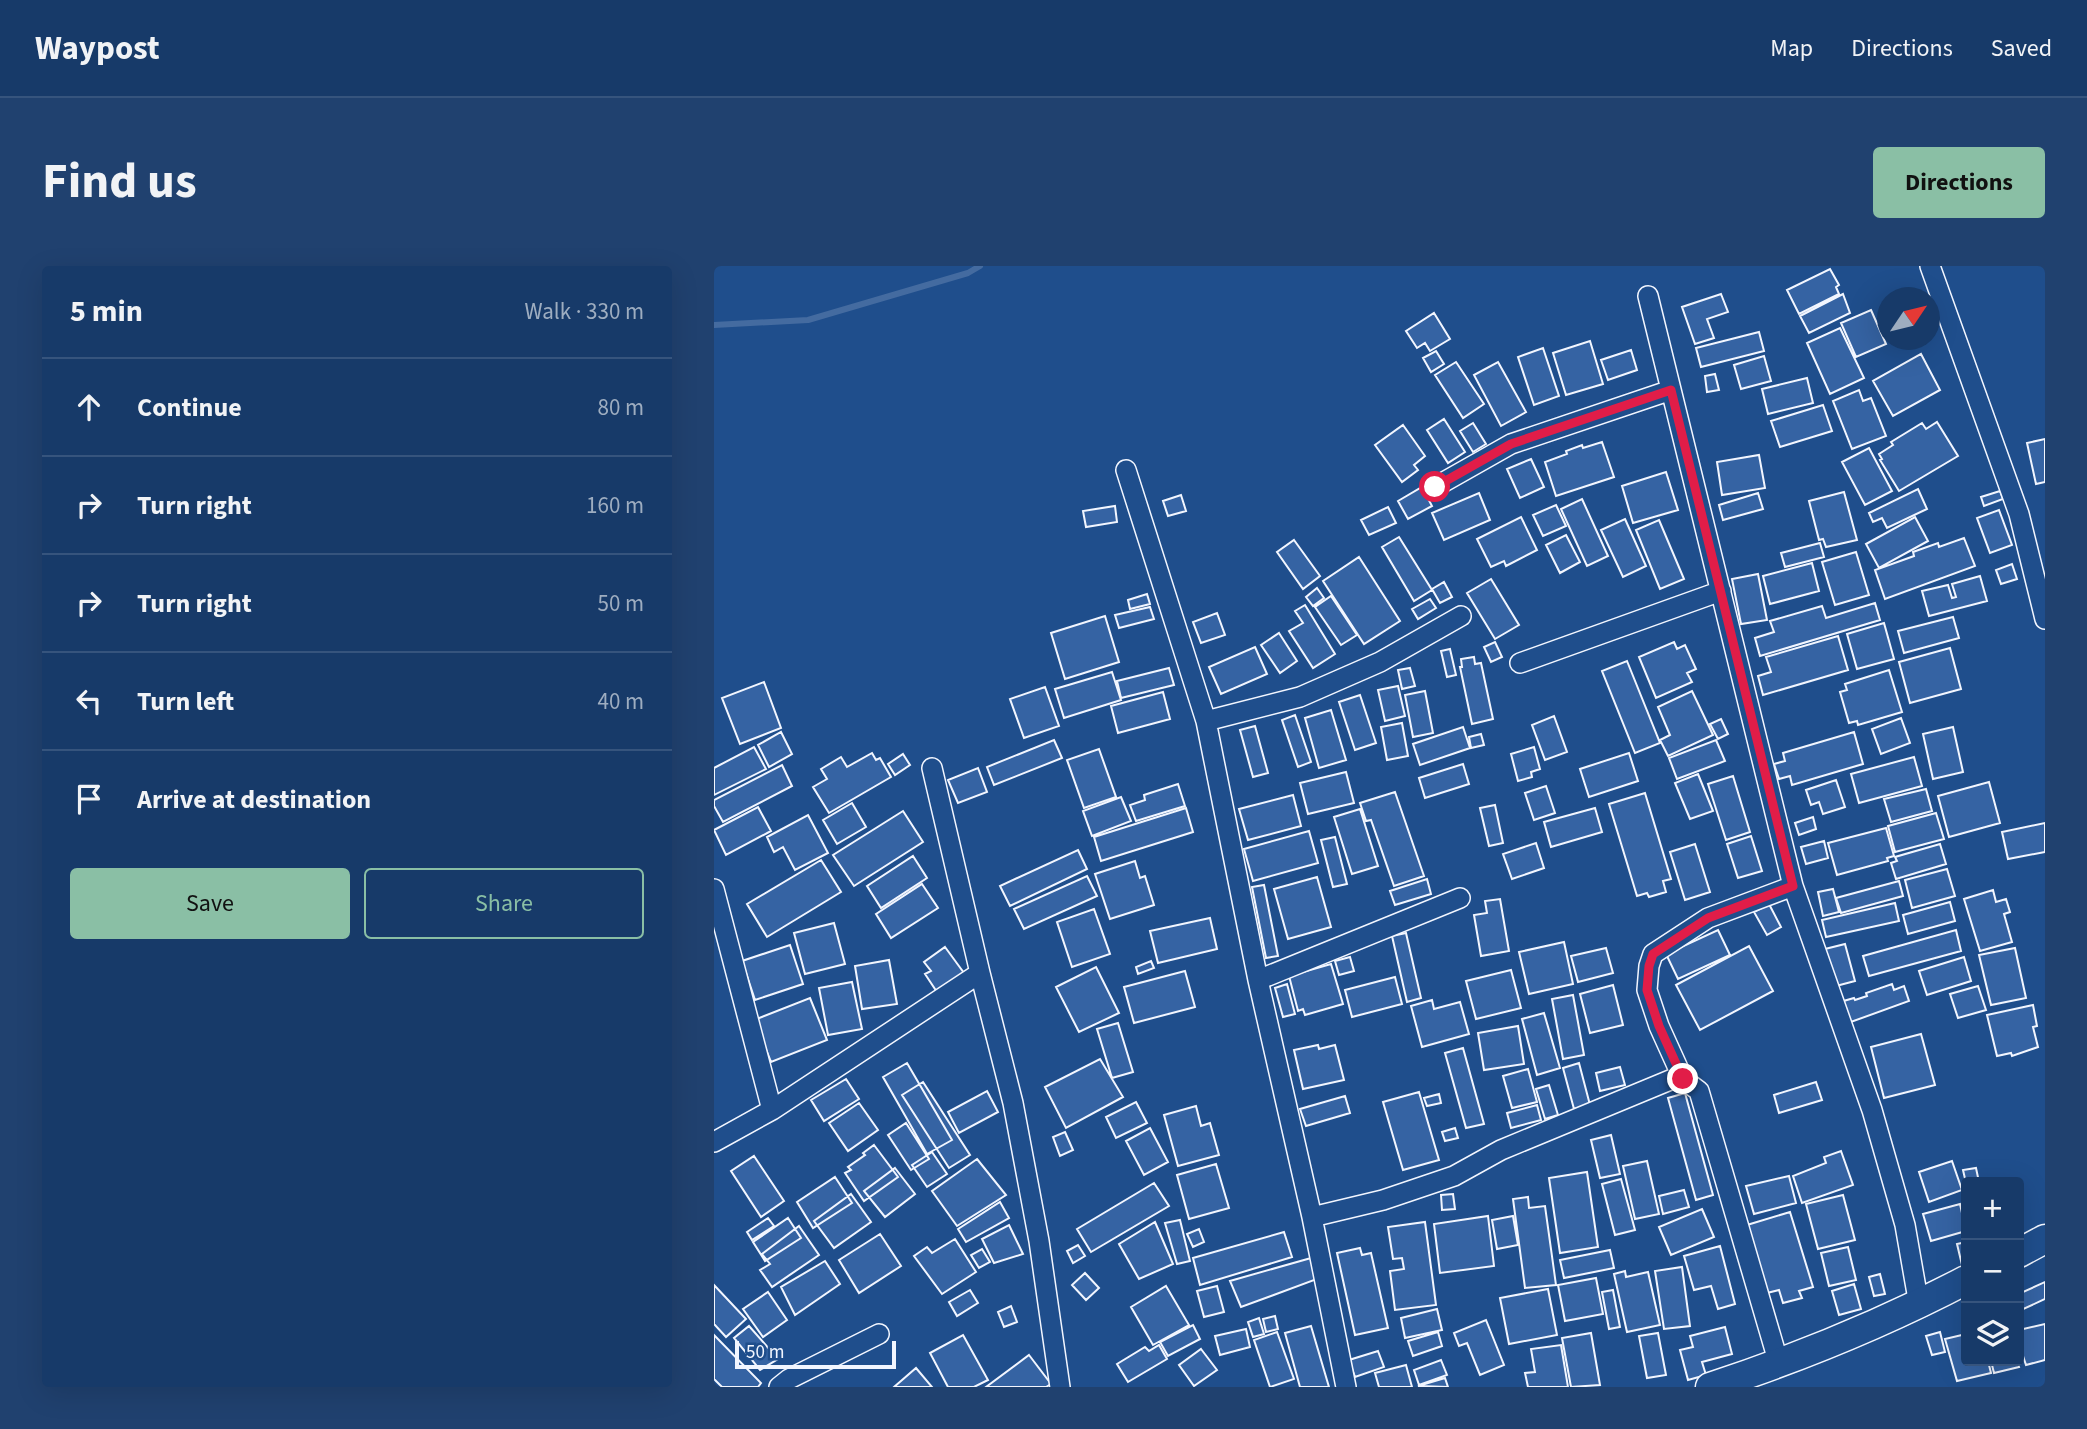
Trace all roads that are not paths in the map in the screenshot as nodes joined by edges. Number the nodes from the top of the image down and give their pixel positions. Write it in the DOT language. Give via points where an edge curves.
graph roads {
  1 [pos="1930,266"];
  2 [pos="1648,296"];
  3 [pos="1671,390"];
  4 [pos="1126,470"];
  5 [pos="1435,487"];
  6 [pos="1721,591"];
  7 [pos="1461,616"];
  8 [pos="2045,619"];
  9 [pos="1520,663"];
  10 [pos="1206,721"];
  11 [pos="932,768"];
  12 [pos="1793,886"];
  13 [pos="714,889"];
  14 [pos="1460,898"];
  15 [pos="980,973"];
  16 [pos="1258,980"];
  17 [pos="1683,1079"];
  18 [pos="772,1110"];
  19 [pos="714,1142"];
  20 [pos="1312,1217"];
  21 [pos="2045,1239"];
  22 [pos="2024,1250"];
  23 [pos="1961,1283"];
  24 [pos="1919,1304"];
  25 [pos="879,1334"];
  26 [pos="1779,1364"];
  27 [pos="779,1387"];
  28 [pos="1060,1387"];
  29 [pos="1346,1387"];
  30 [pos="1710,1387"];
  1 -- 8 [label="street" via="2019,514"];
  2 -- 3 [label="street"];
  3 -- 5 [label="street" via="1511,444"];
  3 -- 6 [label="street"];
  4 -- 10 [label="street"];
  6 -- 9 [label="street"];
  6 -- 12 [label="street"];
  7 -- 10 [label="street" via="1380,662 1300,697"];
  10 -- 16 [label="street"];
  11 -- 15 [label="street"];
  12 -- 17 [label="street" via="1708,918 1653,954 1647,990"];
  12 -- 24 [label="street" via="1872,1110 1905,1225"];
  13 -- 18 [label="street"];
  14 -- 16 [label="street"];
  15 -- 18 [label="street"];
  15 -- 28 [label="street" via="1013,1102"];
  16 -- 20 [label="street"];
  17 -- 20 [label="street" via="1675,1078 1501,1150 1454,1176"];
  17 -- 26 [label="street" via="1699,1091"];
  18 -- 19 [label="street"];
  20 -- 29 [label="street"];
  21 -- 22 [label="street"];
  23 -- 24 [label="street"];
  24 -- 26 [label="street"];
  25 -- 27 [label="street"];
  26 -- 30 [label="street"];
}
